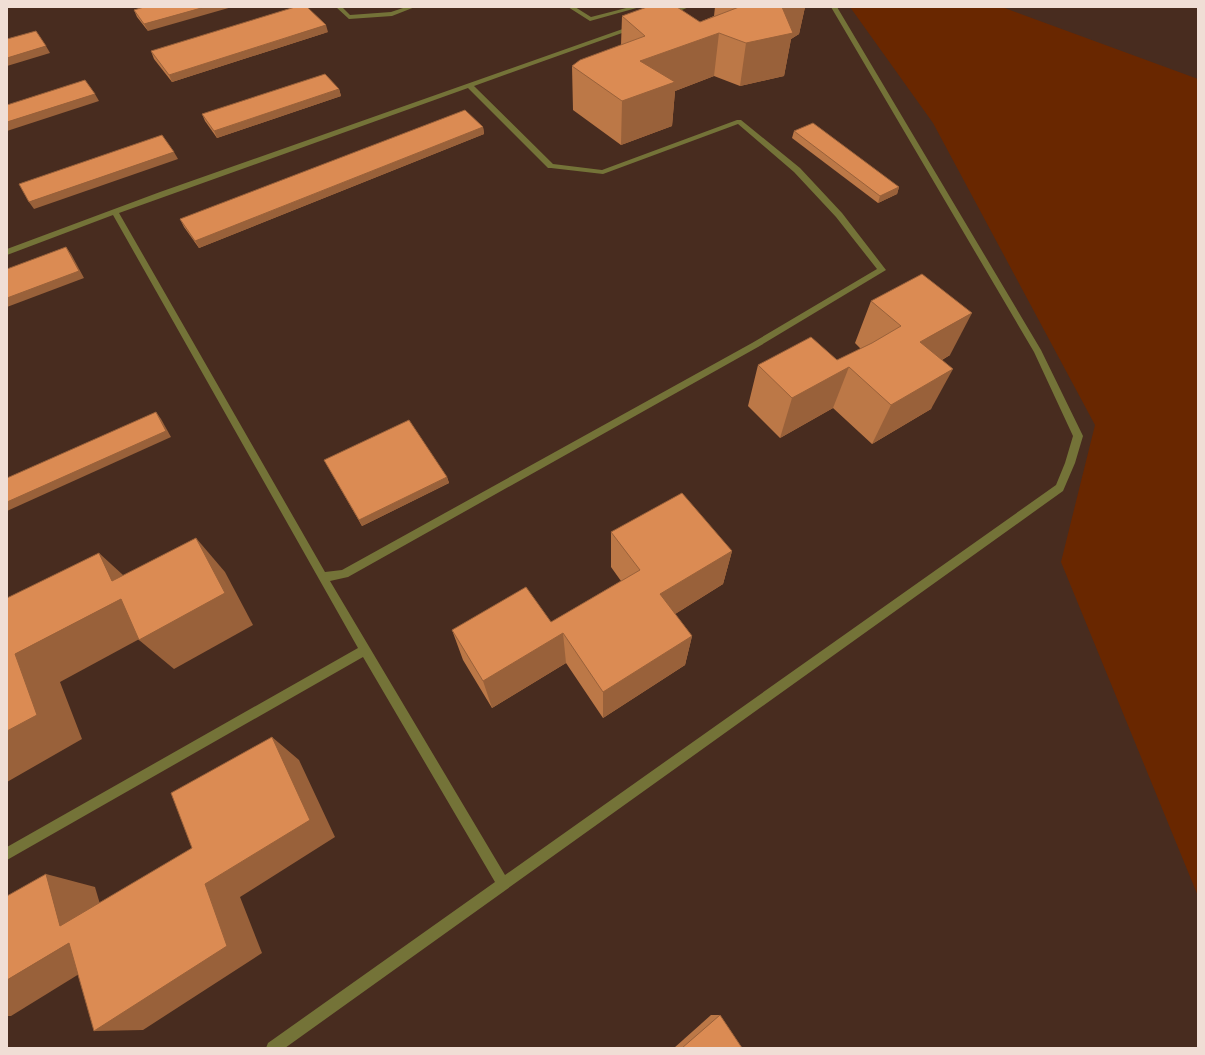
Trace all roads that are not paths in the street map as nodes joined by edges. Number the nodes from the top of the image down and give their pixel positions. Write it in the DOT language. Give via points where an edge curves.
graph roads {
  1 [pos="339,7"];
  2 [pos="412,7"];
  3 [pos="571,7"];
  4 [pos="637,7"];
  5 [pos="686,7"];
  6 [pos="834,7"];
  7 [pos="664,16"];
  8 [pos="642,24"];
  9 [pos="470,86"];
  10 [pos="114,212"];
  11 [pos="7,252"];
  12 [pos="322,577"];
  13 [pos="365,650"];
  14 [pos="7,854"];
  15 [pos="503,884"];
  16 [pos="273,1048"];
  1 -- 2 [label="street" via="349,16 392,14"];
  3 -- 4 [label="street" via="590,18"];
  5 -- 7 [label="street"];
  6 -- 15 [label="street" via="1038,352 1078,436 1070,463 1060,488"];
  8 -- 9 [label="street"];
  9 -- 10 [label="street"];
  9 -- 12 [label="street" via="551,166 603,172 740,121 797,170 839,215 882,270 755,345 344,574"];
  10 -- 11 [label="street"];
  10 -- 12 [label="street"];
  12 -- 13 [label="street"];
  13 -- 14 [label="street"];
  13 -- 15 [label="street"];
  15 -- 16 [label="street"];
}
